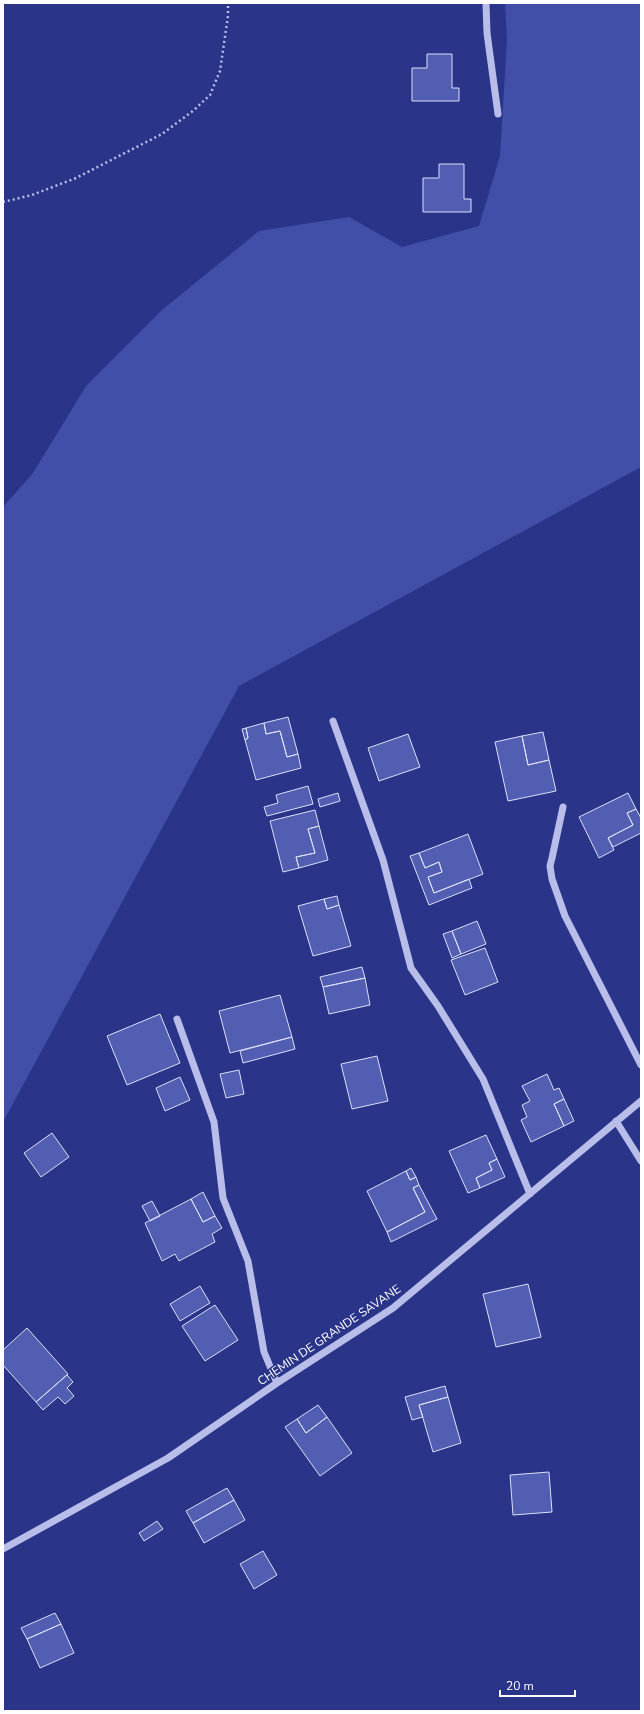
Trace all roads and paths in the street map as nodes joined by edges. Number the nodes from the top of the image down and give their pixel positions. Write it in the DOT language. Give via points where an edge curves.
graph roads {
  1 [pos="228,3"];
  2 [pos="486,3"];
  3 [pos="498,114"];
  4 [pos="3,202"];
  5 [pos="333,721"];
  6 [pos="563,807"];
  7 [pos="177,1019"];
  8 [pos="641,1065"];
  9 [pos="641,1101"];
  10 [pos="616,1121"];
  11 [pos="641,1161"];
  12 [pos="530,1194"];
  13 [pos="277,1383"];
  14 [pos="3,1549"];
  1 -- 4 [label="path" via="220,71 210,95 194,110 162,134 76,178 32,195"];
  2 -- 3 [label="street" via="486,33"];
  5 -- 12 [label="street" via="383,860 411,968 438,1006 482,1079"];
  6 -- 8 [label="street" via="550,866 552,879 565,916"];
  7 -- 13 [label="street" via="214,1122 223,1198 248,1261 264,1352"];
  9 -- 10 [label="street, CHEMIN DE GRANDE SAVANE"];
  10 -- 11 [label="street"];
  10 -- 12 [label="street, CHEMIN DE GRANDE SAVANE"];
  12 -- 13 [label="street, CHEMIN DE GRANDE SAVANE" via="393,1308"];
  13 -- 14 [label="street, CHEMIN DE GRANDE SAVANE" via="168,1458"];
}
